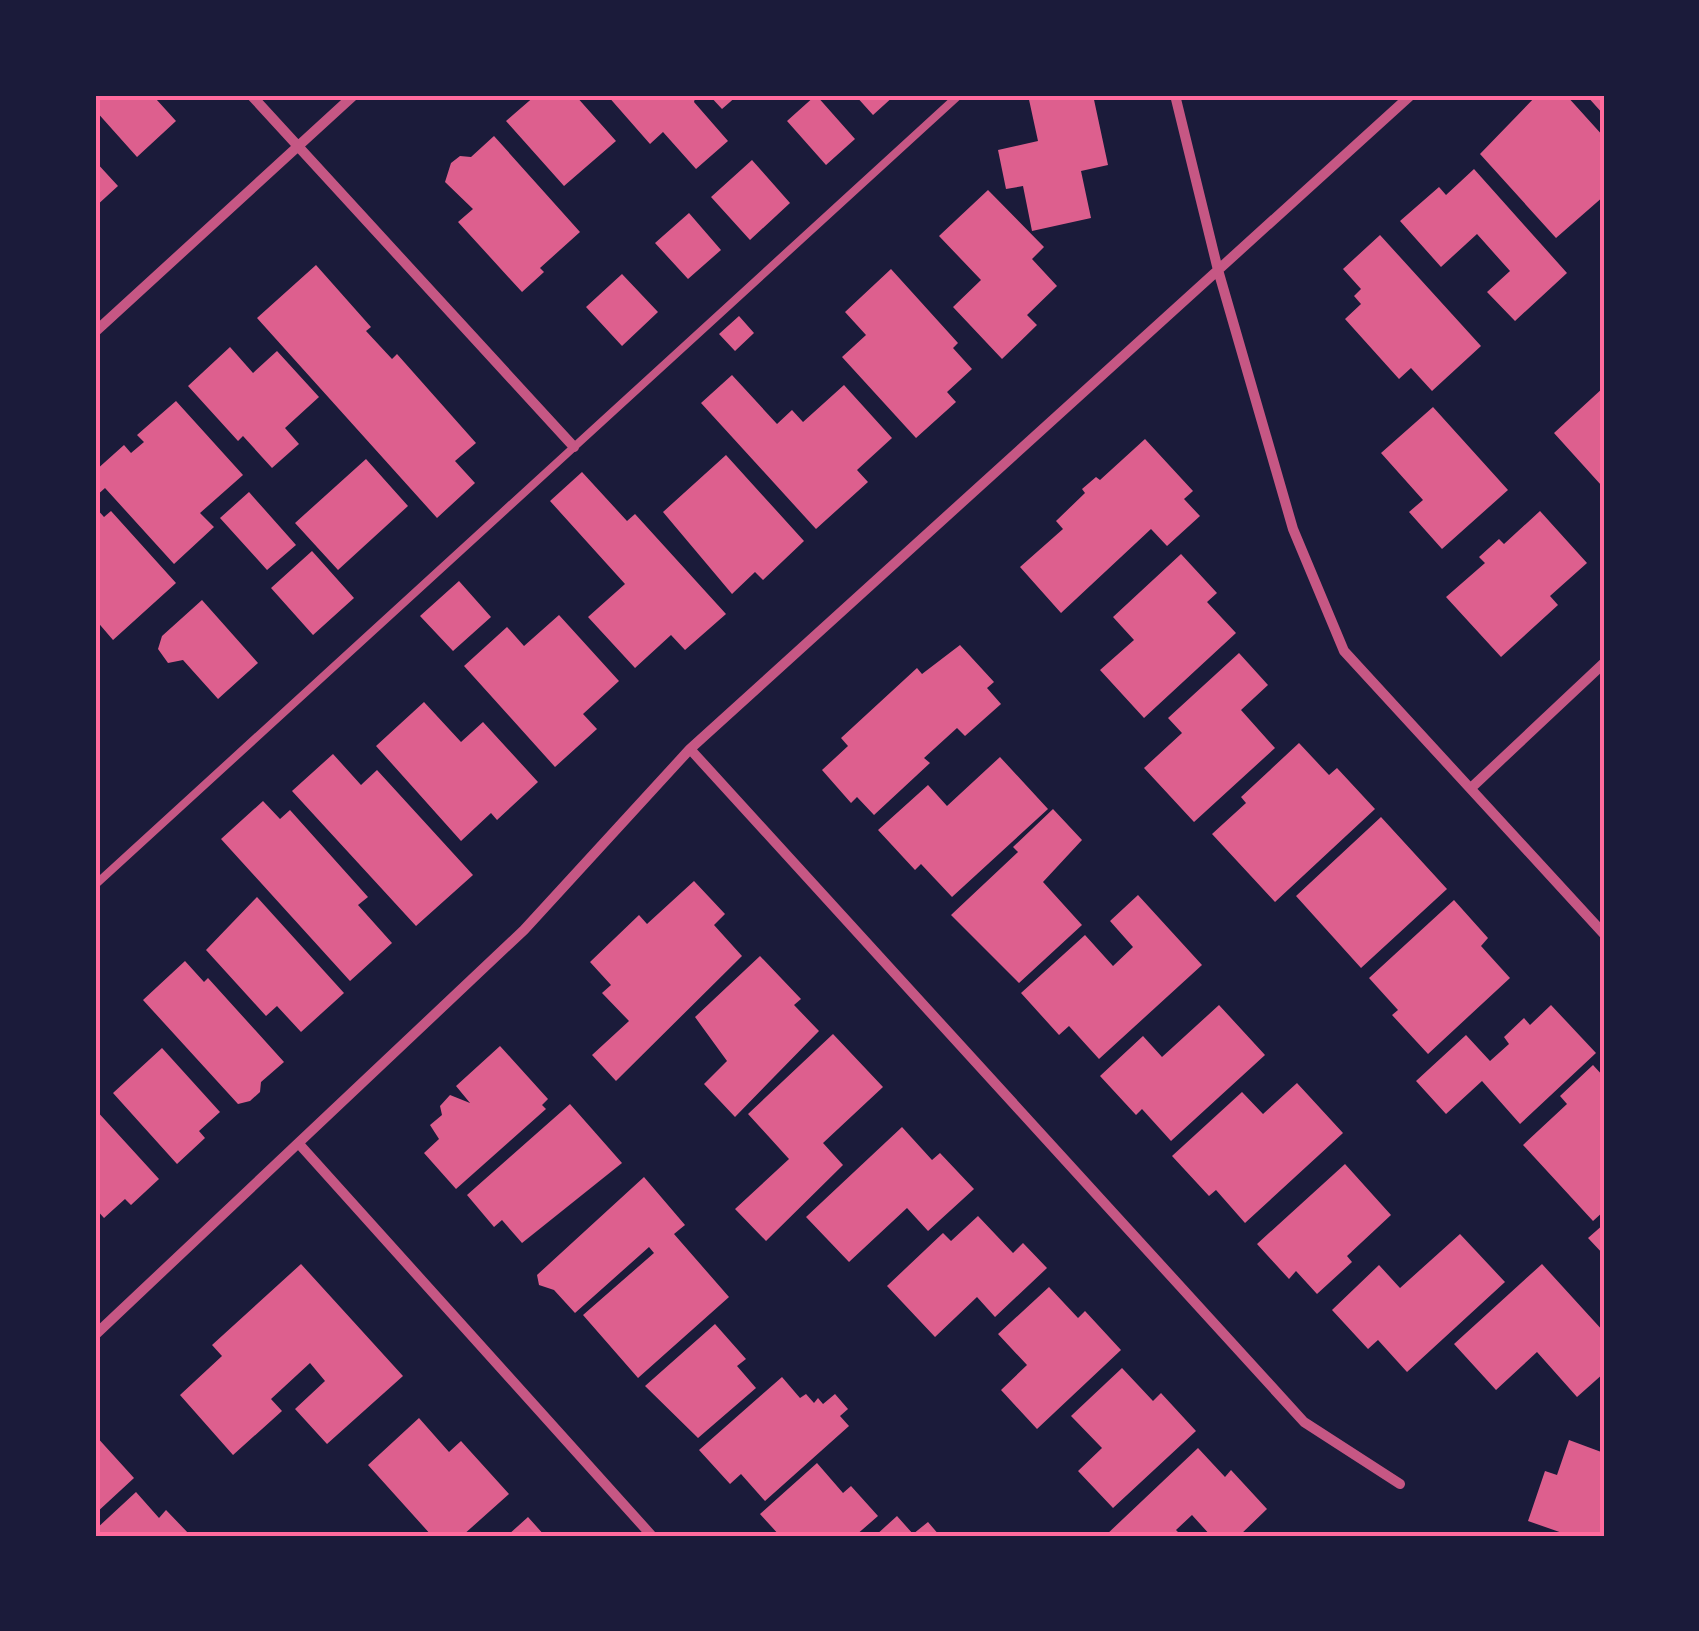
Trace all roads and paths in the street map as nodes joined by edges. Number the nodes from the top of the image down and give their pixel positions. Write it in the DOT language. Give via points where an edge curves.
graph roads {
  1 [pos="250,95"];
  2 [pos="354,95"];
  3 [pos="959,95"];
  4 [pos="1175,95"];
  5 [pos="1411,95"];
  6 [pos="297,146"];
  7 [pos="1218,270"];
  8 [pos="95,332"];
  9 [pos="574,447"];
  10 [pos="1604,663"];
  11 [pos="690,748"];
  12 [pos="1471,788"];
  13 [pos="95,885"];
  14 [pos="1604,934"];
  15 [pos="300,1145"];
  16 [pos="95,1335"];
  17 [pos="1400,1484"];
  18 [pos="652,1536"];
  1 -- 6 [label="street"];
  2 -- 6 [label="street"];
  3 -- 9 [label="lane"];
  4 -- 7 [label="street"];
  5 -- 7 [label="street"];
  6 -- 8 [label="street"];
  6 -- 9 [label="street"];
  7 -- 11 [label="street"];
  7 -- 12 [label="street" via="1293,529 1344,651"];
  9 -- 13 [label="lane"];
  10 -- 12 [label="street"];
  11 -- 15 [label="street" via="524,930"];
  11 -- 17 [label="street" via="1304,1422"];
  12 -- 14 [label="street"];
  15 -- 16 [label="street"];
  15 -- 18 [label="street"];
}
